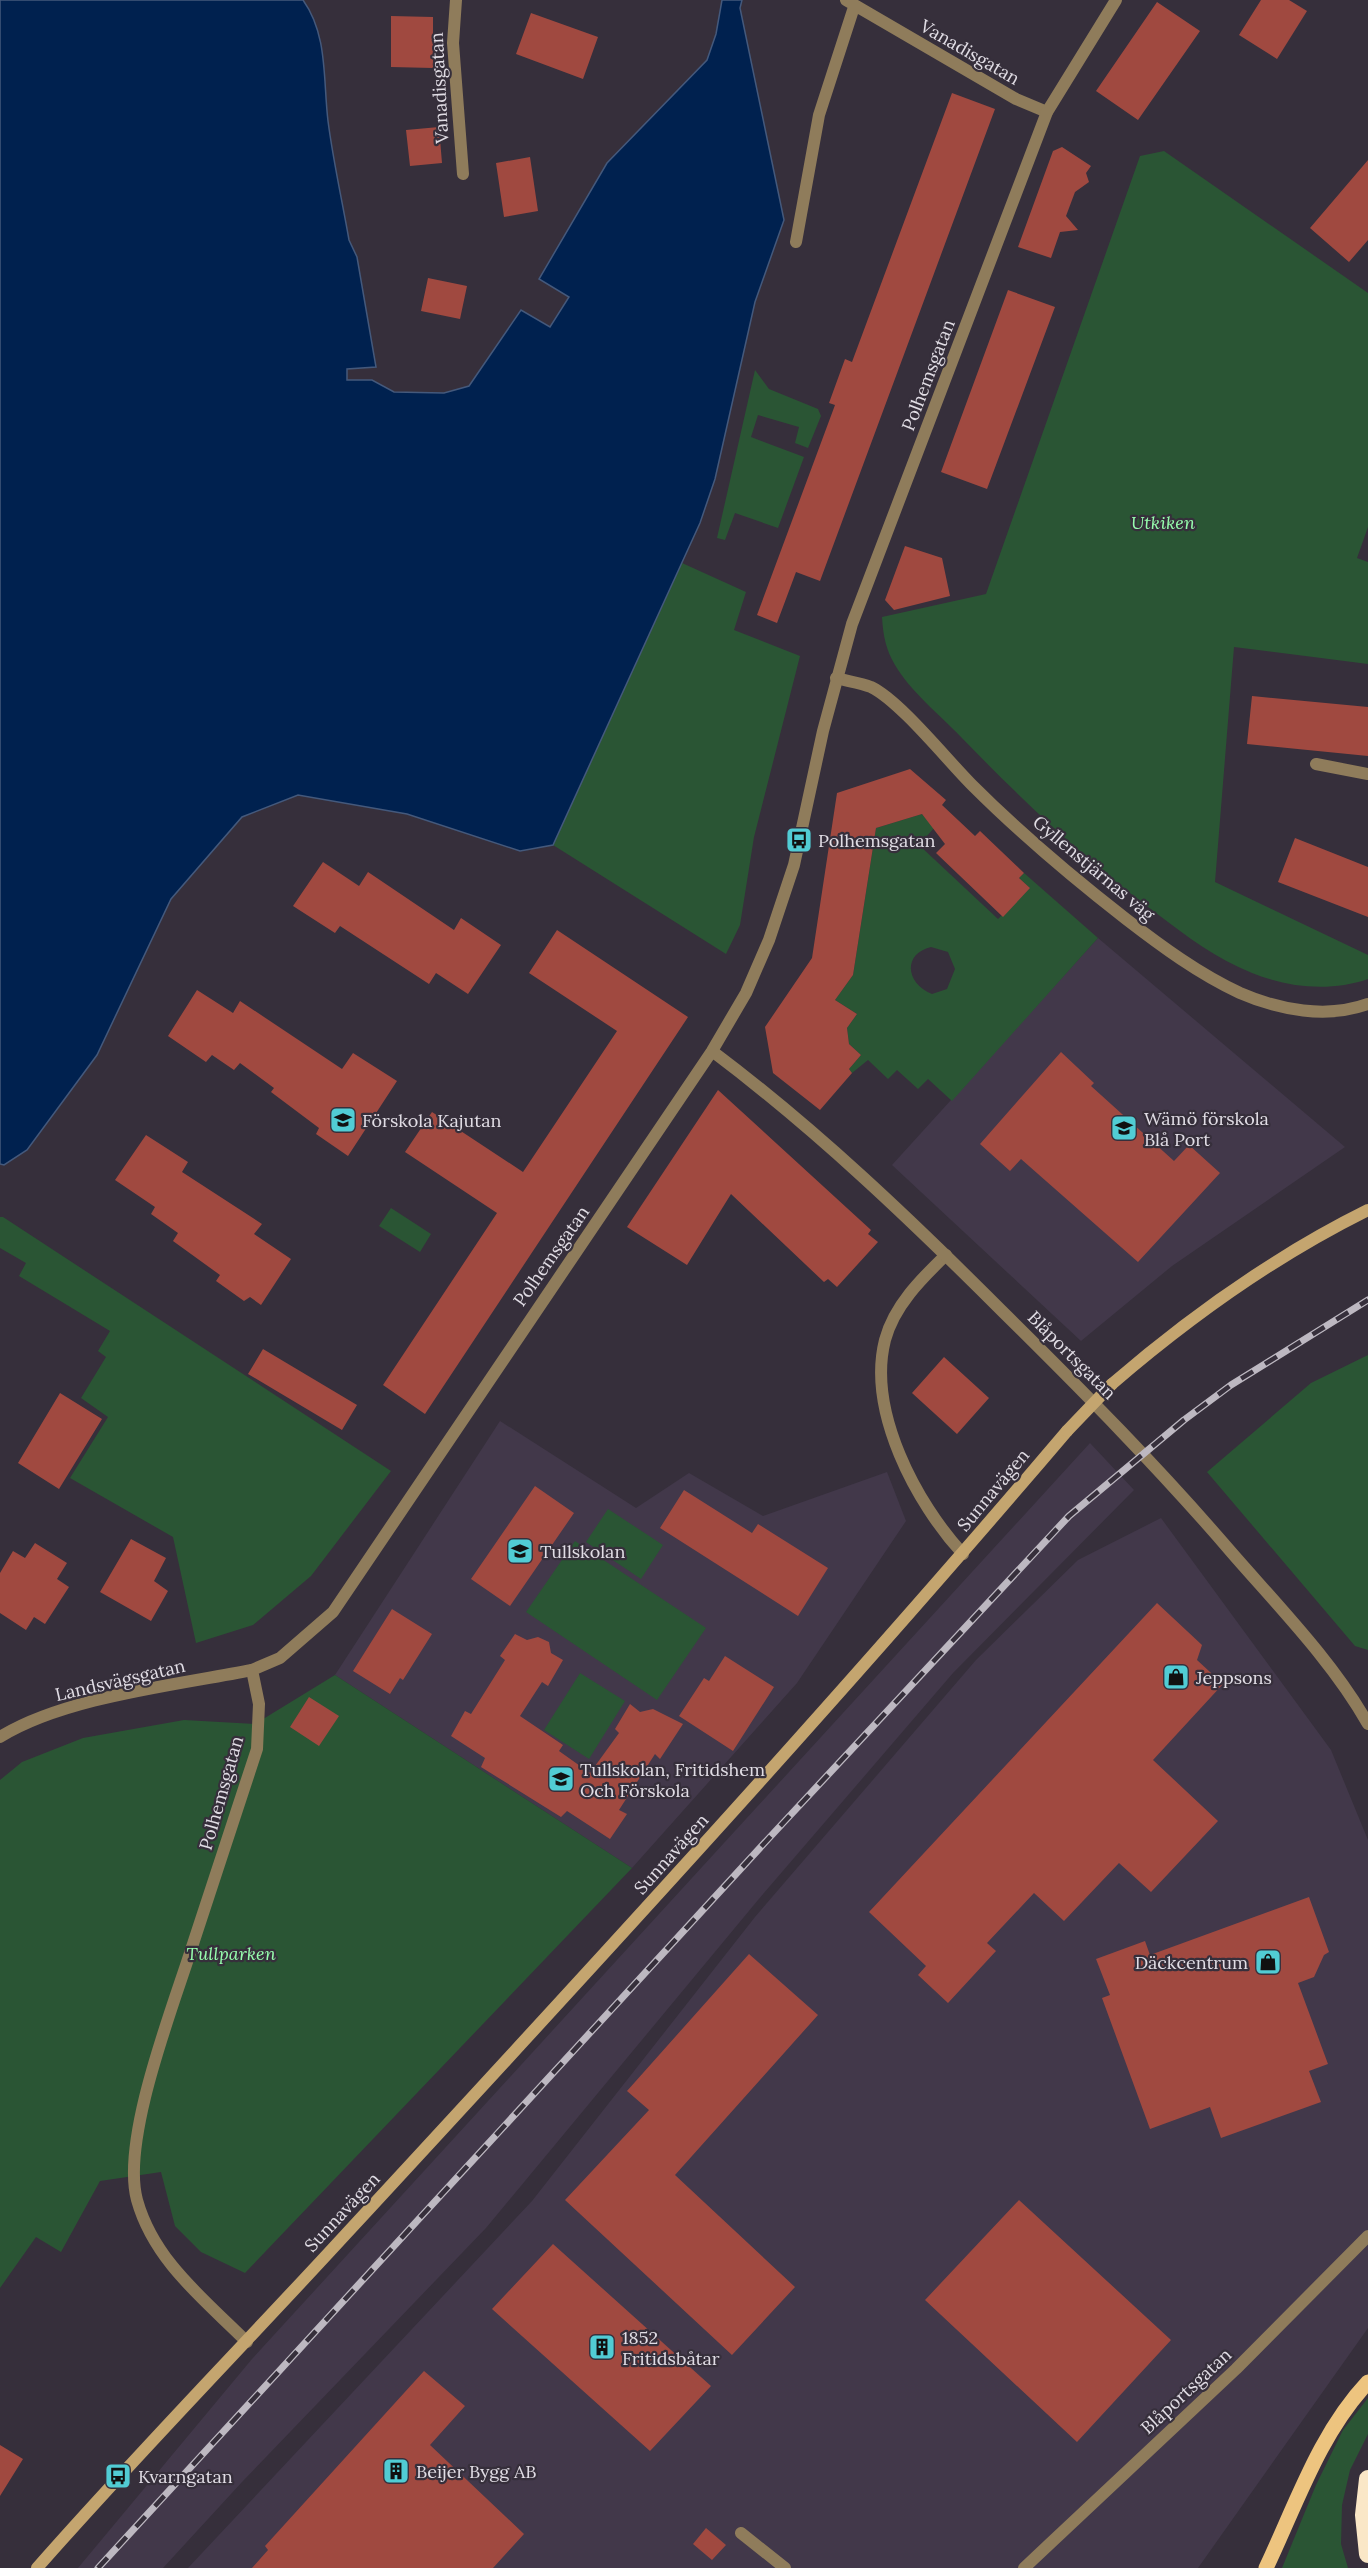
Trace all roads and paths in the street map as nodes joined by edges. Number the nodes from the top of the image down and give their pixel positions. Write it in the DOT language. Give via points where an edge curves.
graph roads {
  1 [pos="456,0"];
  2 [pos="1116,0"];
  3 [pos="850,4"];
  4 [pos="1047,112"];
  5 [pos="463,174"];
  6 [pos="796,242"];
  7 [pos="836,678"];
  8 [pos="1316,764"];
  9 [pos="1368,774"];
  10 [pos="1368,1004"];
  11 [pos="712,1051"];
  12 [pos="1368,1210"];
  13 [pos="946,1255"];
  14 [pos="963,1554"];
  15 [pos="252,1670"];
  16 [pos="1366,1715"];
  17 [pos="0,1737"];
  18 [pos="1368,2236"];
  19 [pos="247,2342"];
  20 [pos="1368,2382"];
  21 [pos="1368,2478"];
  22 [pos="741,2533"];
  23 [pos="1368,2554"];
  24 [pos="37,2568"];
  25 [pos="785,2568"];
  26 [pos="1024,2568"];
  27 [pos="1266,2568"];
  1 -- 5 [label="street, Vanadisgatan" via="453,43"];
  2 -- 4 [label="street, Polhemsgatan"];
  3 -- 4 [label="street, Vanadisgatan" via="1016,99"];
  3 -- 6 [label="street" via="819,115"];
  4 -- 7 [label="street, Polhemsgatan" via="865,588"];
  7 -- 10 [label="street, Gyllenstjärnas väg" via="870,687 888,699 973,786 1071,876 1201,972 1240,993 1283,1006 1324,1012"];
  7 -- 11 [label="street, Polhemsgatan" via="785,892 746,993"];
  8 -- 9 [label="street"];
  11 -- 13 [label="street, Blåportsgatan" via="806,1125"];
  11 -- 15 [label="street, Polhemsgatan" via="333,1612 280,1658"];
  12 -- 14 [label="main road, Sunnavägen, bridge" via="1289,1253 1209,1305 1112,1384"];
  13 -- 14 [label="street" via="898,1310 885,1340 881,1375 885,1414 907,1470 939,1528"];
  13 -- 16 [label="street, Blåportsgatan" via="1126,1434"];
  14 -- 19 [label="main road, Sunnavägen" via="638,1918"];
  15 -- 17 [label="street, Landsvägsgatan" via="104,1699 28,1722"];
  15 -- 19 [label="street, Polhemsgatan" via="260,1704 257,1749 162,2039 133,2159 137,2199 159,2251 184,2282"];
  18 -- 26 [label="street, Blåportsgatan" via="1236,2369"];
  19 -- 24 [label="main road, Sunnavägen" via="118,2476"];
  20 -- 27 [label="main road" via="1335,2423"];
  21 -- 23 [label="highway" via="1364,2515"];
  22 -- 25 [label="street"];
}
